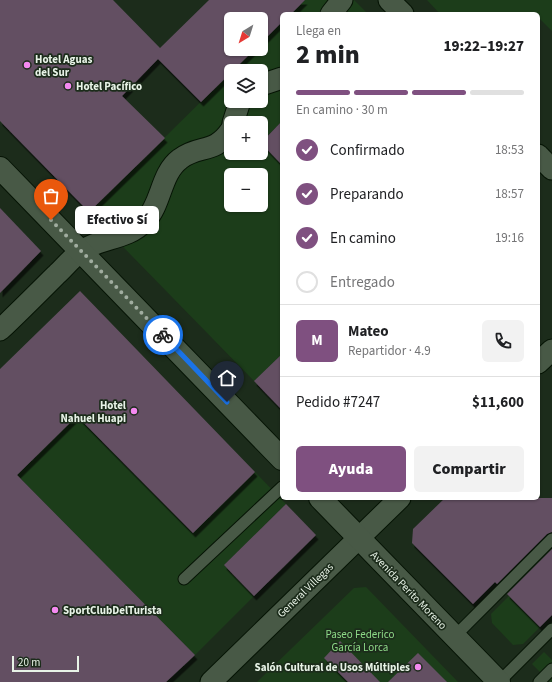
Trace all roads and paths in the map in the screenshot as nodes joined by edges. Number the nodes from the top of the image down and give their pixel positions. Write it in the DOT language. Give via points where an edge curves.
graph roads {
  1 [pos="342,0"];
  2 [pos="389,0"];
  3 [pos="333,12"];
  4 [pos="401,12"];
  5 [pos="280,79"];
  6 [pos="268,83"];
  7 [pos="224,140"];
  8 [pos="540,157"];
  9 [pos="0,168"];
  10 [pos="552,169"];
  11 [pos="81,251"];
  12 [pos="0,330"];
  13 [pos="552,350"];
  14 [pos="540,361"];
  15 [pos="280,457"];
  16 [pos="280,489"];
  17 [pos="322,500"];
  18 [pos="398,500"];
  19 [pos="359,538"];
  20 [pos="552,539"];
  21 [pos="184,579"];
  22 [pos="552,629"];
  23 [pos="454,637"];
  24 [pos="552,669"];
  25 [pos="211,682"];
  26 [pos="499,682"];
  27 [pos="539,682"];
  1 -- 3 [label="street"];
  2 -- 4 [label="street"];
  5 -- 6 [label="street"];
  7 -- 11 [label="street" via="215,146 190,153 172,166 154,207 146,220 133,232 100,241"];
  8 -- 10 [label="street"];
  9 -- 11 [label="main road"];
  11 -- 12 [label="street"];
  11 -- 15 [label="main road"];
  13 -- 14 [label="street"];
  16 -- 21 [label="lane"];
  17 -- 19 [label="main road, Avenida Perito Moreno"];
  18 -- 19 [label="street, General Villegas"];
  19 -- 23 [label="main road, Avenida Perito Moreno"];
  19 -- 25 [label="street, General Villegas"];
  20 -- 23 [label="lane"];
  22 -- 26 [label="lane"];
  23 -- 26 [label="main road, Avenida Perito Moreno"];
  24 -- 27 [label="lane"];
}
